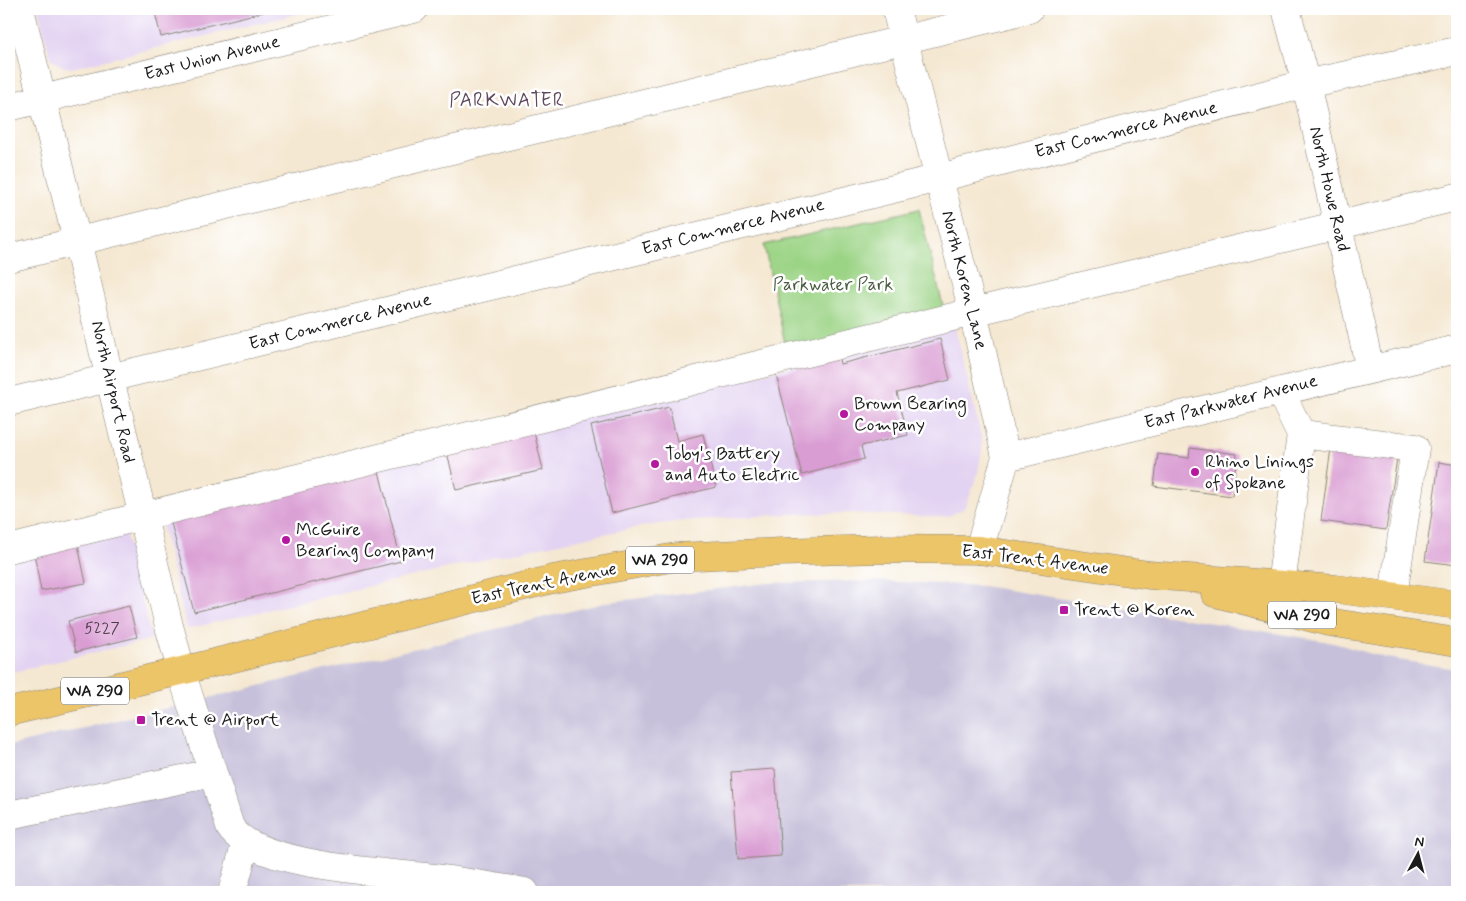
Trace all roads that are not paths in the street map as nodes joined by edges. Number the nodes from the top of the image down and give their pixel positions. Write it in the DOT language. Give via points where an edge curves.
graph roads {
  1 [pos="20,9"];
  2 [pos="414,9"];
  3 [pos="896,9"];
  4 [pos="1029,9"];
  5 [pos="1286,9"];
  6 [pos="904,39"];
  7 [pos="1457,51"];
  8 [pos="1306,84"];
  9 [pos="42,99"];
  10 [pos="9,107"];
  11 [pos="939,178"];
  12 [pos="1457,197"];
  13 [pos="1338,225"];
  14 [pos="78,241"];
  15 [pos="9,258"];
  16 [pos="973,312"];
  17 [pos="1457,349"];
  18 [pos="1370,369"];
  19 [pos="110,378"];
  20 [pos="1280,391"];
  21 [pos="9,402"];
  22 [pos="1301,434"];
  23 [pos="1006,457"];
  24 [pos="143,516"];
  25 [pos="9,548"];
  26 [pos="979,550"];
  27 [pos="1149,575"];
  28 [pos="1281,585"];
  29 [pos="1393,596"];
  30 [pos="1457,605"];
  31 [pos="1391,632"];
  32 [pos="1457,642"];
  33 [pos="1457,658"];
  34 [pos="181,671"];
  35 [pos="9,712"];
  36 [pos="212,773"];
  37 [pos="9,815"];
  38 [pos="246,842"];
  39 [pos="498,890"];
  40 [pos="233,892"];
  41 [pos="525,892"];
  1 -- 9 [label="street, North Airport Road"];
  2 -- 9 [label="street, East Union Avenue"];
  3 -- 6 [label="street, North Koren Lane"];
  4 -- 6 [label="street"];
  5 -- 8 [label="street, North Howe Road"];
  6 -- 11 [label="street, North Koren Lane"];
  6 -- 14 [label="street"];
  7 -- 8 [label="street, East Commerce Avenue"];
  8 -- 11 [label="street, East Commerce Avenue"];
  8 -- 13 [label="street, North Howe Road"];
  9 -- 10 [label="street, East Union Avenue"];
  9 -- 14 [label="street, North Airport Road"];
  11 -- 16 [label="street, North Koren Lane"];
  11 -- 19 [label="street, East Commerce Avenue"];
  12 -- 13 [label="street"];
  13 -- 16 [label="street"];
  13 -- 18 [label="street, North Howe Road"];
  14 -- 15 [label="street"];
  14 -- 19 [label="street, North Airport Road"];
  16 -- 23 [label="street, North Koren Lane"];
  16 -- 24 [label="street"];
  17 -- 18 [label="street, East Parkwater Avenue"];
  18 -- 20 [label="street, East Parkwater Avenue"];
  19 -- 21 [label="street, East Commerce Avenue"];
  19 -- 24 [label="street, North Airport Road"];
  20 -- 22 [label="street"];
  20 -- 23 [label="street, East Parkwater Avenue"];
  22 -- 28 [label="street"];
  22 -- 29 [label="street" via="1414,448"];
  23 -- 26 [label="street, North Koren Lane"];
  24 -- 25 [label="street"];
  24 -- 34 [label="street, North Airport Road"];
  26 -- 27 [label="main road, East Trent Avenue / WA 290"];
  26 -- 34 [label="main road, East Trent Avenue / WA 290" via="880,549 676,558 553,579"];
  27 -- 28 [label="main road, East Trent Avenue / WA 290"];
  27 -- 31 [label="main road, East Trent Avenue / WA 290" via="1328,622"];
  28 -- 29 [label="main road, East Trent Avenue / WA 290"];
  29 -- 30 [label="main road, East Trent Avenue / WA 290"];
  31 -- 32 [label="main road, East Trent Avenue / WA 290"];
  31 -- 33 [label="main road"];
  34 -- 35 [label="main road, East Trent Avenue / WA 290"];
  34 -- 36 [label="street, North Airport Road"];
  36 -- 37 [label="street"];
  36 -- 38 [label="street, North Airport Road" via="230,827"];
  38 -- 39 [label="street" via="270,853 317,864 443,879"];
  38 -- 40 [label="street"];
  39 -- 41 [label="street"];
}
